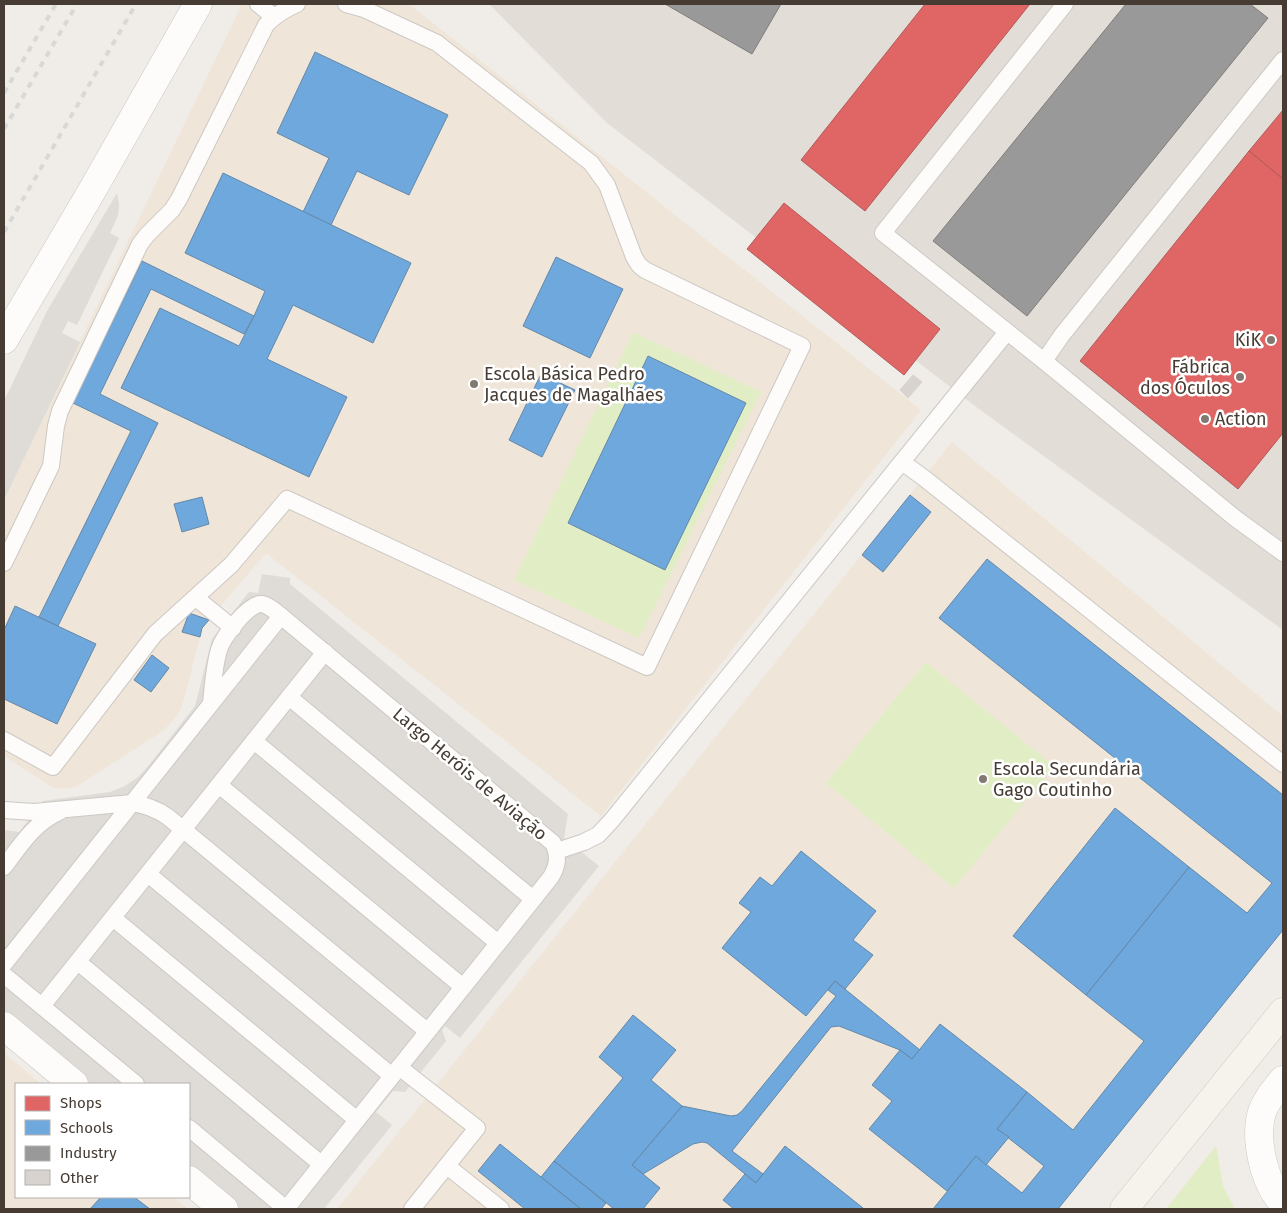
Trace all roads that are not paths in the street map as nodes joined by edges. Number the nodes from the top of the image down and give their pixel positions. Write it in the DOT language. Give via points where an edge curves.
graph roads {
  1 [pos="198,4"];
  2 [pos="258,4"];
  3 [pos="297,4"];
  4 [pos="346,4"];
  5 [pos="1065,4"];
  6 [pos="274,17"];
  7 [pos="1283,60"];
  8 [pos="1007,332"];
  9 [pos="4,340"];
  10 [pos="1044,361"];
  11 [pos="902,462"];
  12 [pos="1283,553"];
  13 [pos="4,563"];
  14 [pos="196,598"];
  15 [pos="281,616"];
  16 [pos="233,628"];
  17 [pos="325,652"];
  18 [pos="290,697"];
  19 [pos="210,705"];
  20 [pos="4,740"];
  21 [pos="254,741"];
  22 [pos="1283,764"];
  23 [pos="219,785"];
  24 [pos="132,803"];
  25 [pos="70,808"];
  26 [pos="4,810"];
  27 [pos="184,830"];
  28 [pos="556,851"];
  29 [pos="4,867"];
  30 [pos="148,874"];
  31 [pos="533,899"];
  32 [pos="113,918"];
  33 [pos="498,943"];
  34 [pos="78,962"];
  35 [pos="4,964"];
  36 [pos="4,975"];
  37 [pos="462,987"];
  38 [pos="42,1006"];
  39 [pos="1283,1012"];
  40 [pos="4,1026"];
  41 [pos="427,1032"];
  42 [pos="396,1071"];
  43 [pos="1283,1080"];
  44 [pos="73,1083"];
  45 [pos="135,1083"];
  46 [pos="357,1120"];
  47 [pos="190,1129"];
  48 [pos="321,1164"];
  49 [pos="447,1166"];
  50 [pos="190,1181"];
  51 [pos="1283,1203"];
  52 [pos="224,1209"];
  53 [pos="412,1209"];
  54 [pos="501,1209"];
  55 [pos="1124,1209"];
  1 -- 9 [label="street"];
  2 -- 6 [label="lane"];
  3 -- 6 [label="lane"];
  4 -- 14 [label="lane" via="364,8 437,43 591,163 607,185 634,257 644,270 802,346 647,667 287,499 231,565"];
  5 -- 8 [label="lane" via="882,233"];
  6 -- 13 [label="lane" via="257,41 179,199 147,235 132,259 60,411 51,466"];
  7 -- 10 [label="lane"];
  8 -- 10 [label="lane"];
  8 -- 11 [label="lane"];
  10 -- 12 [label="lane" via="1235,518"];
  11 -- 22 [label="lane"];
  11 -- 28 [label="lane" via="612,820 584,842"];
  14 -- 16 [label="lane"];
  14 -- 20 [label="lane" via="156,634 53,767"];
  15 -- 16 [label="lane, Largo Heróis de Aviação" via="262,604 255,605"];
  15 -- 17 [label="lane, Largo Heróis de Aviação"];
  15 -- 19 [label="lane"];
  16 -- 19 [label="lane" via="218,651"];
  17 -- 18 [label="lane"];
  17 -- 28 [label="lane, Largo Heróis de Aviação" via="547,837"];
  18 -- 21 [label="lane"];
  18 -- 31 [label="lane"];
  19 -- 24 [label="lane"];
  21 -- 23 [label="lane"];
  21 -- 33 [label="lane"];
  23 -- 27 [label="lane"];
  23 -- 37 [label="lane"];
  24 -- 25 [label="lane"];
  24 -- 27 [label="lane" via="157,810"];
  24 -- 35 [label="lane"];
  25 -- 26 [label="lane" via="34,812"];
  25 -- 29 [label="lane" via="42,821"];
  27 -- 30 [label="lane"];
  27 -- 41 [label="lane"];
  28 -- 31 [label="lane, Largo Heróis de Aviação" via="555,869"];
  30 -- 32 [label="lane"];
  30 -- 42 [label="lane"];
  31 -- 33 [label="lane, Largo Heróis de Aviação"];
  32 -- 34 [label="lane"];
  32 -- 46 [label="lane"];
  33 -- 37 [label="lane, Largo Heróis de Aviação"];
  34 -- 38 [label="lane"];
  34 -- 48 [label="lane"];
  36 -- 38 [label="lane"];
  37 -- 41 [label="lane, Largo Heróis de Aviação"];
  38 -- 45 [label="lane"];
  39 -- 55 [label="main road"];
  40 -- 44 [label="street"];
  41 -- 42 [label="lane, Largo Heróis de Aviação"];
  42 -- 46 [label="lane, Largo Heróis de Aviação"];
  42 -- 49 [label="lane" via="477,1128"];
  43 -- 51 [label="street" via="1262,1111 1259,1129 1261,1159"];
  46 -- 48 [label="lane, Largo Heróis de Aviação"];
  47 -- 48 [label="lane, Largo Heróis de Aviação" via="286,1209"];
  49 -- 53 [label="lane"];
  49 -- 54 [label="lane"];
  50 -- 52 [label="street"];
}
